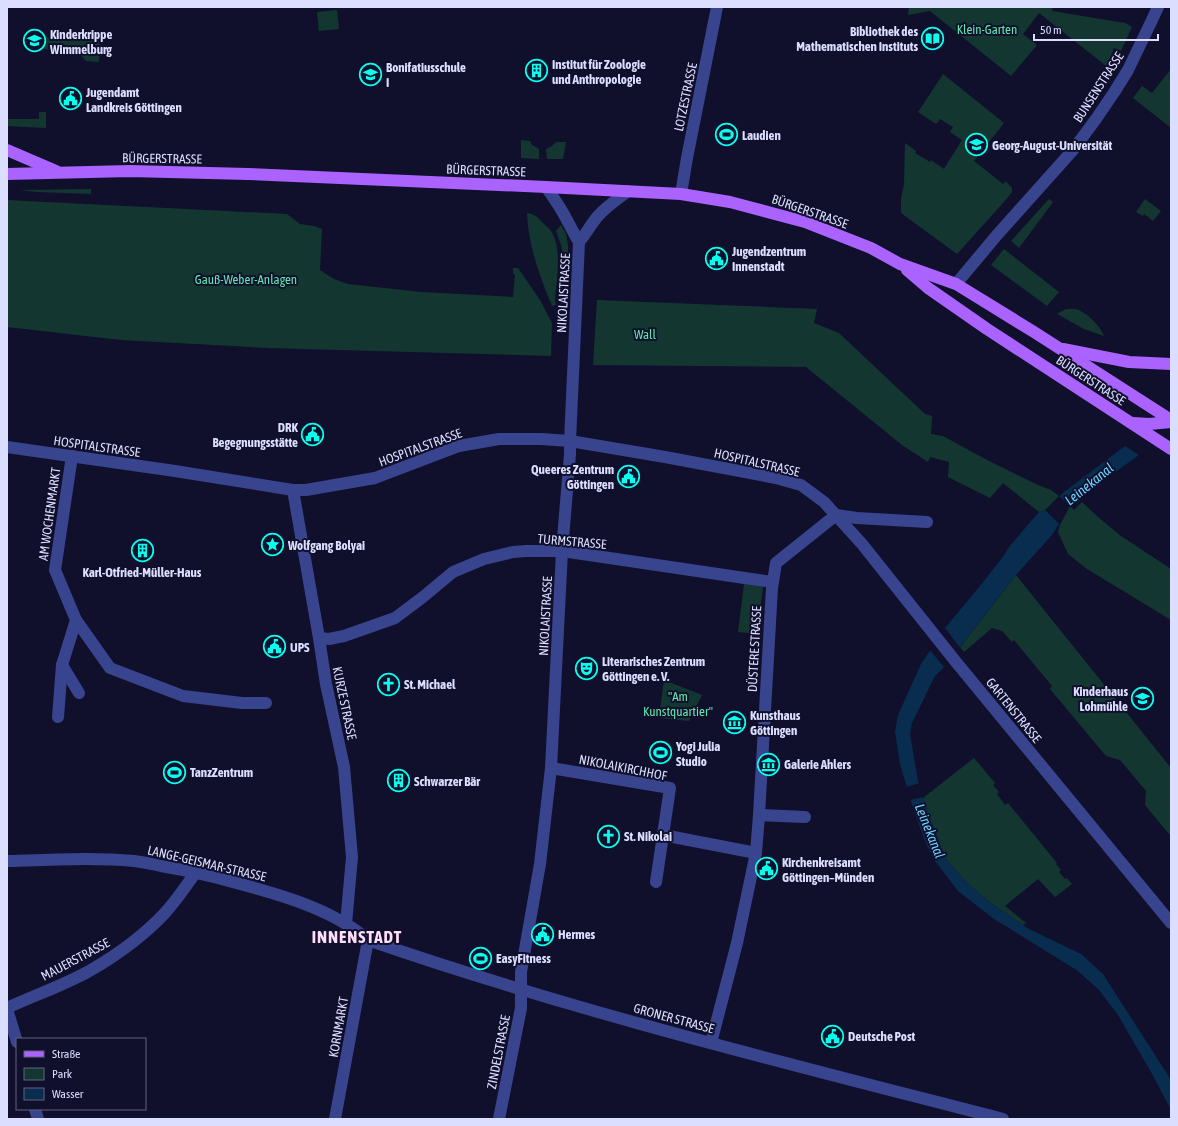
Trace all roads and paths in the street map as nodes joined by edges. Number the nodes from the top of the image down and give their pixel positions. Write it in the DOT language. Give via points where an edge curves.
graph roads {
  1 [pos="718,7"];
  2 [pos="1158,7"];
  3 [pos="7,150"];
  4 [pos="7,167"];
  5 [pos="59,172"];
  6 [pos="7,174"];
  7 [pos="546,186"];
  8 [pos="628,191"];
  9 [pos="681,194"];
  10 [pos="579,242"];
  11 [pos="900,264"];
  12 [pos="956,284"];
  13 [pos="1059,348"];
  14 [pos="1171,364"];
  15 [pos="1171,422"];
  16 [pos="1132,423"];
  17 [pos="570,442"];
  18 [pos="7,447"];
  19 [pos="1171,449"];
  20 [pos="72,456"];
  21 [pos="293,490"];
  22 [pos="836,515"];
  23 [pos="927,522"];
  24 [pos="562,551"];
  25 [pos="772,582"];
  26 [pos="76,620"];
  27 [pos="319,638"];
  28 [pos="62,665"];
  29 [pos="79,693"];
  30 [pos="266,702"];
  31 [pos="58,717"];
  32 [pos="551,768"];
  33 [pos="760,815"];
  34 [pos="805,818"];
  35 [pos="663,835"];
  36 [pos="756,852"];
  37 [pos="7,861"];
  38 [pos="196,872"];
  39 [pos="656,882"];
  40 [pos="1171,923"];
  41 [pos="346,924"];
  42 [pos="368,940"];
  43 [pos="521,989"];
  44 [pos="7,1008"];
  45 [pos="16,1039"];
  46 [pos="711,1043"];
  47 [pos="335,1119"];
  48 [pos="499,1119"];
  49 [pos="1003,1119"];
  1 -- 9 [label="street, LOTZESTRASSE"];
  2 -- 12 [label="street, BUNSENSTRASSE" via="1128,70 1073,150 996,235"];
  3 -- 5 [label="main road"];
  4 -- 5 [label="main road, BÜRGERSTRASSE"];
  5 -- 6 [label="main road, BÜRGERSTRASSE"];
  5 -- 7 [label="main road, BÜRGERSTRASSE" via="195,172"];
  7 -- 8 [label="main road, BÜRGERSTRASSE"];
  7 -- 10 [label="street, NIKOLAISTRASSE"];
  8 -- 9 [label="main road, BÜRGERSTRASSE"];
  8 -- 10 [label="street, NIKOLAISTRASSE" via="600,214"];
  9 -- 11 [label="main road, BÜRGERSTRASSE" via="730,202 806,222 871,248"];
  10 -- 17 [label="street, NIKOLAISTRASSE"];
  11 -- 12 [label="main road, BÜRGERSTRASSE"];
  11 -- 16 [label="main road, BÜRGERSTRASSE" via="928,288 987,329"];
  12 -- 13 [label="main road, BÜRGERSTRASSE"];
  13 -- 14 [label="main road" via="1129,362"];
  13 -- 15 [label="main road, BÜRGERSTRASSE"];
  15 -- 16 [label="main road"];
  16 -- 19 [label="main road, BÜRGERSTRASSE"];
  17 -- 21 [label="street, HOSPITALSTRASSE" via="499,439 459,446 375,478"];
  17 -- 22 [label="street, HOSPITALSTRASSE" via="665,457 791,482 814,494"];
  17 -- 24 [label="street, NIKOLAISTRASSE"];
  18 -- 20 [label="street, HOSPITALSTRASSE"];
  20 -- 21 [label="street, HOSPITALSTRASSE"];
  20 -- 26 [label="street, AM WOCHENMARKT" via="55,570"];
  21 -- 27 [label="street, KURZE STRASSE"];
  22 -- 23 [label="street"];
  22 -- 25 [label="street, DÜSTERE STRASSE" via="776,563"];
  22 -- 40 [label="street, GARTENSTRASSE"];
  24 -- 25 [label="street, TURMSTRASSE"];
  24 -- 27 [label="street, TURMSTRASSE" via="512,552 474,562 453,572 394,618 344,636"];
  24 -- 32 [label="street, NIKOLAISTRASSE"];
  25 -- 33 [label="street, DÜSTERE STRASSE"];
  26 -- 28 [label="street"];
  26 -- 30 [label="street, AM WOCHENMARKT" via="110,668 183,696 242,703"];
  27 -- 41 [label="street, KURZE STRASSE" via="344,767 352,857"];
  28 -- 29 [label="street"];
  28 -- 31 [label="street"];
  32 -- 35 [label="street, NIKOLAIKIRCHHOF" via="670,788"];
  32 -- 43 [label="street, NIKOLAISTRASSE" via="540,864 521,972"];
  33 -- 34 [label="street"];
  33 -- 36 [label="street, DÜSTERE STRASSE"];
  35 -- 36 [label="street"];
  35 -- 39 [label="street, NIKOLAIKIRCHHOF"];
  36 -- 46 [label="street, DÜSTERE STRASSE" via="737,943"];
  37 -- 38 [label="street, LANGE-GEISMAR-STRASSE" via="103,859 136,861"];
  38 -- 41 [label="street, LANGE-GEISMAR-STRASSE" via="302,903"];
  38 -- 44 [label="street, MAUERSTRASSE" via="164,914 117,953 90,970"];
  41 -- 42 [label="street, GRONER STRASSE"];
  42 -- 43 [label="street, GRONER STRASSE"];
  42 -- 47 [label="street, KORNMARKT"];
  43 -- 46 [label="street, GRONER STRASSE" via="545,998"];
  43 -- 48 [label="street, ZINDELSTRASSE" via="521,1008"];
  44 -- 45 [label="street"];
  46 -- 49 [label="street, GRONER STRASSE"];
}
